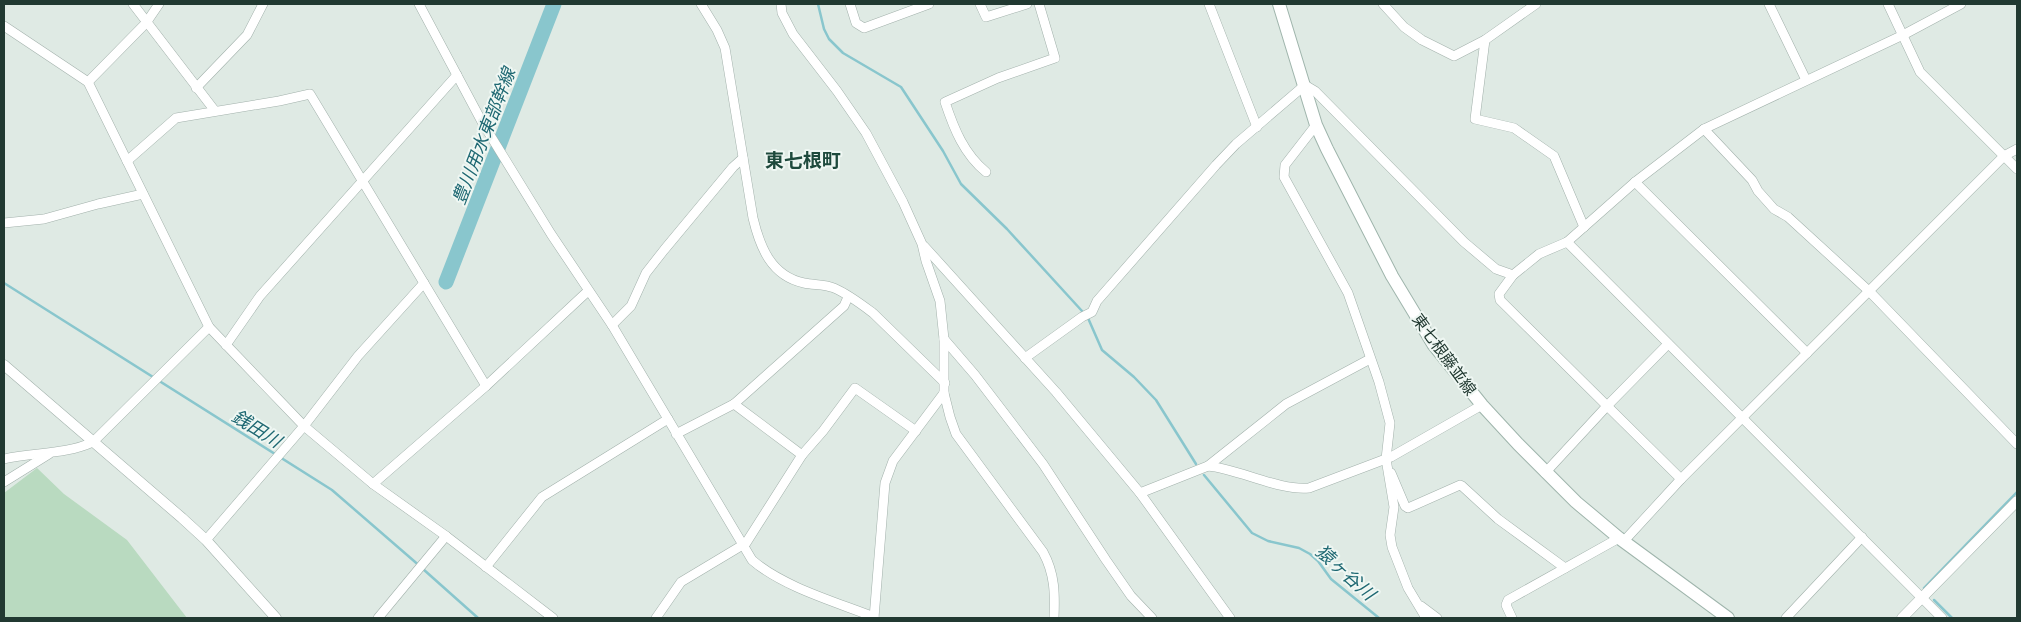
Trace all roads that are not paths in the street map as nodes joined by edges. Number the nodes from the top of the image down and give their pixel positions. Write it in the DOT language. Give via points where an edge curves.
graph roads {
  1 [pos="133,4"];
  2 [pos="159,4"];
  3 [pos="263,4"];
  4 [pos="419,4"];
  5 [pos="701,4"];
  6 [pos="781,4"];
  7 [pos="850,4"];
  8 [pos="929,4"];
  9 [pos="980,4"];
  10 [pos="1027,4"];
  11 [pos="1039,4"];
  12 [pos="1209,4"];
  13 [pos="1279,4"];
  14 [pos="1383,4"];
  15 [pos="1536,4"];
  16 [pos="1769,4"];
  17 [pos="1888,4"];
  18 [pos="1961,4"];
  19 [pos="146,23"];
  20 [pos="4,26"];
  21 [pos="1903,34"];
  22 [pos="1485,40"];
  23 [pos="457,75"];
  24 [pos="1806,80"];
  25 [pos="88,82"];
  26 [pos="1304,85"];
  27 [pos="196,88"];
  28 [pos="215,111"];
  29 [pos="1316,126"];
  30 [pos="1257,127"];
  31 [pos="1704,129"];
  32 [pos="2017,149"];
  33 [pos="2004,156"];
  34 [pos="742,158"];
  35 [pos="127,161"];
  36 [pos="2017,169"];
  37 [pos="986,172"];
  38 [pos="362,180"];
  39 [pos="1635,182"];
  40 [pos="143,194"];
  41 [pos="4,223"];
  42 [pos="1584,227"];
  43 [pos="1567,242"];
  44 [pos="922,244"];
  45 [pos="1513,275"];
  46 [pos="424,283"];
  47 [pos="588,290"];
  48 [pos="1870,292"];
  49 [pos="848,297"];
  50 [pos="612,326"];
  51 [pos="210,327"];
  52 [pos="944,339"];
  53 [pos="226,344"];
  54 [pos="1668,344"];
  55 [pos="1807,353"];
  56 [pos="1026,358"];
  57 [pos="1370,359"];
  58 [pos="6,371"];
  59 [pos="945,383"];
  60 [pos="486,386"];
  61 [pos="944,393"];
  62 [pos="734,404"];
  63 [pos="1482,405"];
  64 [pos="1606,406"];
  65 [pos="1744,418"];
  66 [pos="668,419"];
  67 [pos="304,426"];
  68 [pos="916,431"];
  69 [pos="676,434"];
  70 [pos="93,442"];
  71 [pos="2017,444"];
  72 [pos="51,453"];
  73 [pos="802,455"];
  74 [pos="4,459"];
  75 [pos="1386,459"];
  76 [pos="1208,466"];
  77 [pos="1545,473"];
  78 [pos="1682,479"];
  79 [pos="4,482"];
  80 [pos="373,484"];
  81 [pos="1140,493"];
  82 [pos="2017,501"];
  83 [pos="446,536"];
  84 [pos="1862,537"];
  85 [pos="1621,539"];
  86 [pos="206,540"];
  87 [pos="744,546"];
  88 [pos="486,567"];
  89 [pos="1565,568"];
  90 [pos="1922,598"];
  91 [pos="1417,603"];
  92 [pos="276,618"];
  93 [pos="378,618"];
  94 [pos="553,618"];
  95 [pos="656,618"];
  96 [pos="874,618"];
  97 [pos="1054,618"];
  98 [pos="1152,618"];
  99 [pos="1230,618"];
  100 [pos="1426,618"];
  101 [pos="1437,618"];
  102 [pos="1512,618"];
  103 [pos="1728,618"];
  104 [pos="1786,618"];
  105 [pos="1902,618"];
  106 [pos="1942,618"];
  1 -- 19 [label="street"];
  2 -- 19 [label="street"];
  3 -- 27 [label="street" via="248,35"];
  4 -- 23 [label="street"];
  5 -- 34 [label="street" via="725,48"];
  6 -- 44 [label="street" via="793,34 866,133"];
  7 -- 8 [label="street" via="856,23 864,28"];
  9 -- 10 [label="street" via="986,17"];
  11 -- 37 [label="street" via="1055,58 998,78 945,102 966,153"];
  12 -- 30 [label="street"];
  13 -- 26 [label="main road, 東七根藤並線"];
  14 -- 22 [label="street" via="1404,27 1454,56"];
  15 -- 22 [label="street"];
  16 -- 24 [label="street"];
  17 -- 21 [label="street"];
  18 -- 21 [label="street"];
  19 -- 25 [label="street"];
  19 -- 27 [label="street"];
  20 -- 25 [label="street"];
  21 -- 24 [label="street"];
  21 -- 33 [label="street" via="1923,76"];
  22 -- 42 [label="street" via="1475,119 1514,128 1554,156"];
  23 -- 38 [label="street"];
  23 -- 47 [label="street" via="482,122"];
  24 -- 31 [label="street"];
  25 -- 35 [label="street"];
  26 -- 29 [label="main road, 東七根藤並線"];
  26 -- 30 [label="street"];
  26 -- 45 [label="street" via="1315,91 1464,242 1496,270"];
  27 -- 28 [label="street"];
  28 -- 35 [label="street" via="176,118"];
  28 -- 38 [label="street" via="310,94"];
  29 -- 57 [label="street" via="1286,165 1283,174 1348,293"];
  29 -- 63 [label="main road, 東七根藤並線" via="1392,276 1434,344"];
  30 -- 56 [label="street" via="1216,165 1097,301 1092,312"];
  31 -- 39 [label="street"];
  31 -- 48 [label="street" via="1752,180 1774,209 1788,217"];
  32 -- 33 [label="street"];
  33 -- 36 [label="street"];
  33 -- 48 [label="street"];
  34 -- 49 [label="street" via="758,240 765,255 776,269 794,279 834,288"];
  34 -- 50 [label="street" via="646,273 631,306"];
  35 -- 40 [label="street"];
  38 -- 46 [label="street"];
  38 -- 53 [label="street" via="260,296"];
  39 -- 42 [label="street"];
  39 -- 55 [label="street"];
  40 -- 41 [label="street" via="44,218"];
  40 -- 51 [label="street"];
  42 -- 43 [label="street"];
  43 -- 45 [label="street" via="1540,254"];
  43 -- 54 [label="street"];
  44 -- 52 [label="street" via="940,301"];
  44 -- 56 [label="street"];
  45 -- 64 [label="street" via="1499,294 1500,300"];
  46 -- 60 [label="street"];
  46 -- 67 [label="street" via="358,356"];
  47 -- 50 [label="street"];
  47 -- 60 [label="street"];
  48 -- 55 [label="street"];
  48 -- 71 [label="street"];
  49 -- 59 [label="street" via="873,313"];
  49 -- 62 [label="street" via="844,306"];
  50 -- 66 [label="street"];
  51 -- 53 [label="street"];
  51 -- 70 [label="street"];
  52 -- 59 [label="street"];
  52 -- 98 [label="street" via="1043,464 1111,568"];
  53 -- 67 [label="street"];
  54 -- 64 [label="street"];
  54 -- 65 [label="street"];
  55 -- 65 [label="street"];
  56 -- 81 [label="street"];
  57 -- 75 [label="street" via="1390,423"];
  57 -- 76 [label="street" via="1282,406"];
  58 -- 70 [label="street"];
  59 -- 61 [label="street"];
  60 -- 80 [label="street"];
  61 -- 68 [label="street"];
  61 -- 97 [label="street" via="956,434 1050,566"];
  62 -- 69 [label="street"];
  62 -- 73 [label="street"];
  63 -- 75 [label="street"];
  63 -- 77 [label="main road, 東七根藤並線"];
  64 -- 77 [label="street"];
  64 -- 78 [label="street"];
  65 -- 78 [label="street"];
  65 -- 84 [label="street"];
  66 -- 69 [label="street"];
  66 -- 88 [label="street" via="542,497"];
  67 -- 80 [label="street"];
  67 -- 86 [label="street"];
  68 -- 73 [label="street" via="855,388"];
  68 -- 96 [label="street" via="893,461 885,483"];
  69 -- 87 [label="street"];
  70 -- 72 [label="street"];
  70 -- 86 [label="street"];
  72 -- 74 [label="street"];
  72 -- 79 [label="street"];
  73 -- 87 [label="street"];
  75 -- 76 [label="street" via="1302,488"];
  75 -- 89 [label="street" via="1408,508 1460,485 1498,519"];
  75 -- 91 [label="street" via="1394,507 1390,535 1392,547"];
  76 -- 81 [label="street"];
  77 -- 85 [label="main road, 東七根藤並線"];
  78 -- 85 [label="street"];
  80 -- 83 [label="street"];
  81 -- 99 [label="street"];
  82 -- 90 [label="street"];
  83 -- 88 [label="street"];
  83 -- 93 [label="street"];
  84 -- 90 [label="street"];
  84 -- 104 [label="street"];
  85 -- 89 [label="street"];
  85 -- 103 [label="main road, 東七根藤並線"];
  86 -- 92 [label="street"];
  87 -- 95 [label="street" via="680,582"];
  87 -- 96 [label="street" via="763,570"];
  88 -- 94 [label="street"];
  89 -- 102 [label="street" via="1508,600 1506,605"];
  90 -- 105 [label="street"];
  90 -- 106 [label="street"];
  91 -- 100 [label="street"];
  91 -- 101 [label="street"];
}
